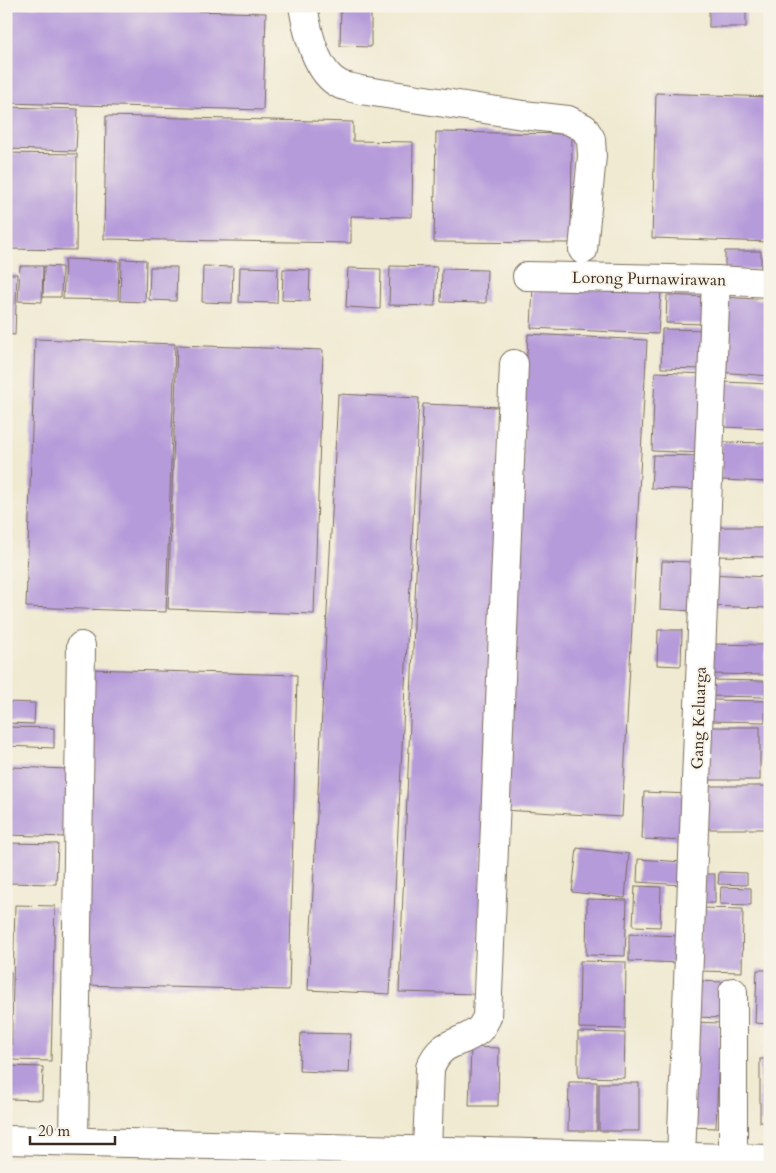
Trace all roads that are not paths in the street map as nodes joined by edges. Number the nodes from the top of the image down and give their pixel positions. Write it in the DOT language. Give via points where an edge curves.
graph roads {
  1 [pos="303,6"];
  2 [pos="583,250"];
  3 [pos="527,276"];
  4 [pos="716,280"];
  5 [pos="770,283"];
  6 [pos="514,364"];
  7 [pos="81,646"];
  8 [pos="733,992"];
  9 [pos="6,1140"];
  10 [pos="74,1141"];
  11 [pos="427,1150"];
  12 [pos="682,1157"];
  13 [pos="733,1158"];
  14 [pos="489,1159"];
  15 [pos="770,1159"];
  16 [pos="599,1161"];
  1 -- 2 [label="street" via="308,34 324,71 340,84 379,93 568,120 584,128 591,139 592,156"];
  3 -- 4 [label="street, Lorong Purnawirawan"];
  4 -- 5 [label="street, Lorong Purnawirawan"];
  4 -- 12 [label="street, Gang Keluarga"];
  6 -- 11 [label="street" via="487,1016 480,1029 445,1046 435,1056 430,1068"];
  7 -- 10 [label="street"];
  8 -- 13 [label="street"];
  9 -- 10 [label="street"];
  10 -- 11 [label="street"];
  11 -- 14 [label="street"];
  12 -- 13 [label="street"];
  12 -- 16 [label="street"];
  13 -- 15 [label="street"];
  14 -- 16 [label="street"];
}
